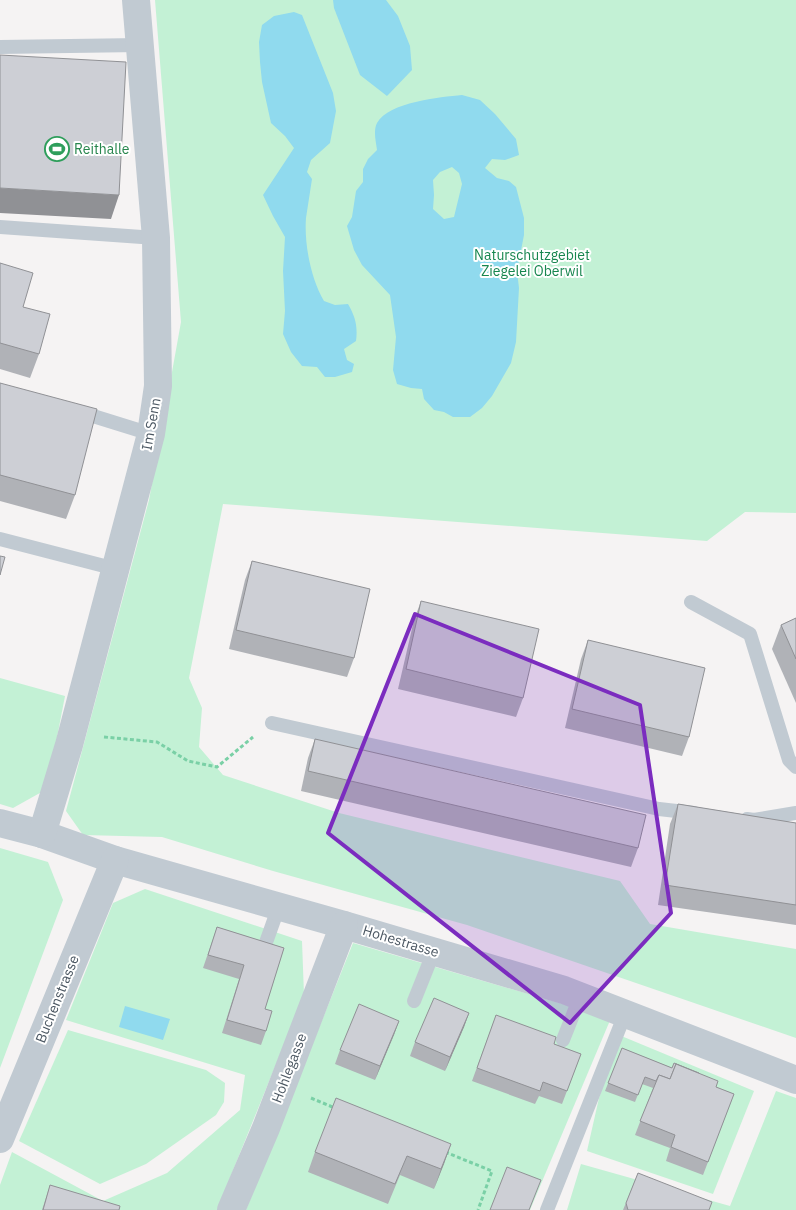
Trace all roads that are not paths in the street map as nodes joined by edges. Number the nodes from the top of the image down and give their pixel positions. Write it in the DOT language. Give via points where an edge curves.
graph roads {
  1 [pos="136,0"];
  2 [pos="140,45"];
  3 [pos="0,47"];
  4 [pos="0,227"];
  5 [pos="156,238"];
  6 [pos="66,408"];
  7 [pos="152,434"];
  8 [pos="0,538"];
  9 [pos="116,569"];
  10 [pos="691,602"];
  11 [pos="272,722"];
  12 [pos="796,767"];
  13 [pos="796,813"];
  14 [pos="706,814"];
  15 [pos="735,818"];
  16 [pos="0,823"];
  17 [pos="42,834"];
  18 [pos="115,860"];
  19 [pos="279,906"];
  20 [pos="344,924"];
  21 [pos="264,948"];
  22 [pos="434,951"];
  23 [pos="580,997"];
  24 [pos="414,1001"];
  25 [pos="625,1014"];
  26 [pos="563,1040"];
  27 [pos="796,1080"];
  28 [pos="0,1139"];
  29 [pos="231,1210"];
  30 [pos="547,1210"];
  1 -- 2 [label="street, Im Senn"];
  2 -- 3 [label="lane"];
  2 -- 5 [label="street, Im Senn"];
  4 -- 5 [label="lane"];
  5 -- 7 [label="street, Im Senn" via="158,386"];
  6 -- 7 [label="lane"];
  7 -- 9 [label="street, Im Senn"];
  8 -- 9 [label="lane"];
  9 -- 17 [label="street, Im Senn"];
  10 -- 12 [label="lane" via="750,634 789,760"];
  11 -- 14 [label="lane" via="659,809"];
  13 -- 15 [label="lane" via="754,820"];
  16 -- 17 [label="street, Hohestrasse"];
  17 -- 18 [label="street, Hohestrasse"];
  18 -- 19 [label="street, Hohestrasse"];
  18 -- 28 [label="street, Buchenstrasse"];
  19 -- 20 [label="street, Hohestrasse"];
  19 -- 21 [label="lane"];
  20 -- 22 [label="street, Hohestrasse"];
  20 -- 29 [label="street, Hohlegasse"];
  22 -- 23 [label="street, Hohestrasse"];
  22 -- 24 [label="lane"];
  23 -- 25 [label="street, Hohestrasse"];
  23 -- 26 [label="lane"];
  25 -- 27 [label="street, Hohestrasse"];
  25 -- 30 [label="lane"];
}
